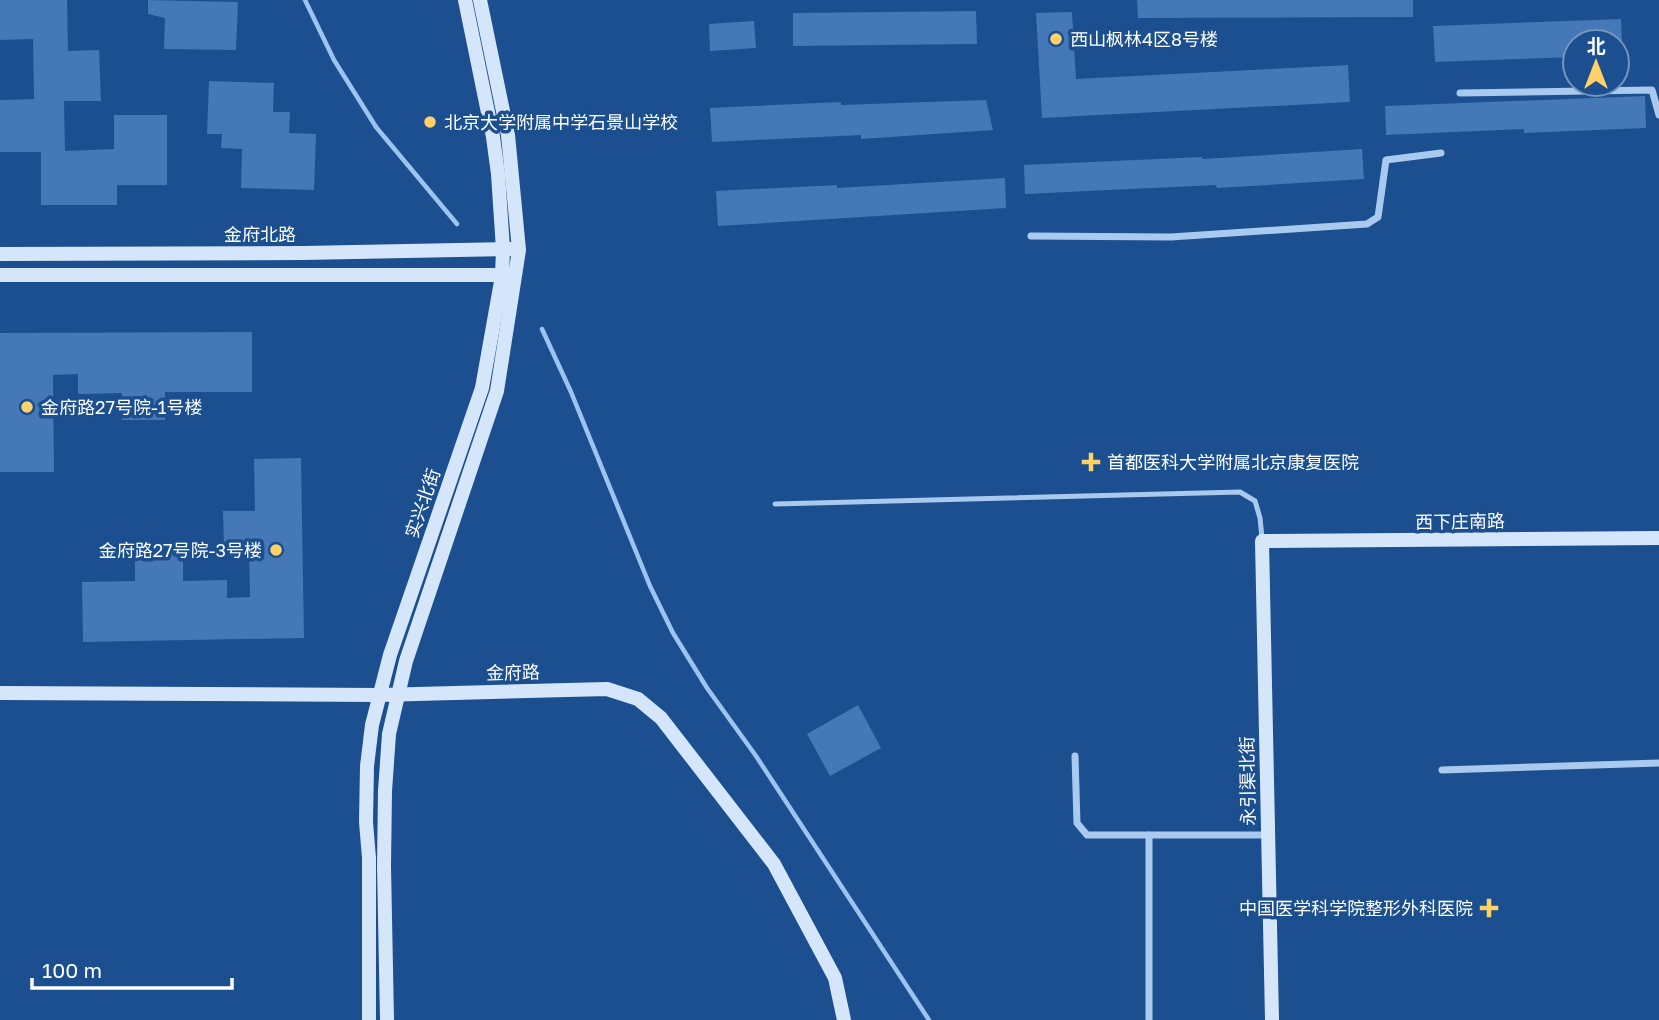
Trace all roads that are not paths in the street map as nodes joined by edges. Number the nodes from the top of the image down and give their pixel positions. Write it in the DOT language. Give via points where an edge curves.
graph roads {
  1 [pos="465,0"];
  2 [pos="480,0"];
  3 [pos="1460,93"];
  4 [pos="1659,115"];
  5 [pos="1441,153"];
  6 [pos="1031,236"];
  7 [pos="503,249"];
  8 [pos="519,250"];
  9 [pos="0,254"];
  10 [pos="0,275"];
  11 [pos="509,275"];
  12 [pos="775,504"];
  13 [pos="1659,538"];
  14 [pos="1262,541"];
  15 [pos="0,693"];
  16 [pos="397,694"];
  17 [pos="380,695"];
  18 [pos="1075,756"];
  19 [pos="1659,763"];
  20 [pos="1442,771"];
  21 [pos="1149,835"];
  22 [pos="1267,835"];
  23 [pos="369,1020"];
  24 [pos="387,1020"];
  25 [pos="844,1020"];
  26 [pos="1149,1020"];
  27 [pos="1272,1020"];
  1 -- 7 [label="main road, 实兴北街" via="493,137"];
  2 -- 8 [label="main road, 实兴北街" via="508,135"];
  3 -- 4 [label="street" via="1652,90"];
  5 -- 6 [label="street" via="1386,160 1378,217 1367,224 1171,237"];
  7 -- 8 [label="main road, 金府北路"];
  7 -- 9 [label="main road, 金府北路"];
  7 -- 11 [label="main road, 实兴北街"];
  8 -- 11 [label="main road, 实兴北街"];
  10 -- 11 [label="main road"];
  11 -- 16 [label="main road, 实兴北街" via="496,391"];
  11 -- 17 [label="main road, 实兴北街" via="482,388"];
  12 -- 14 [label="lane" via="1240,492 1255,502"];
  13 -- 14 [label="main road, 西下庄南路"];
  14 -- 22 [label="main road, 永引渠北街"];
  15 -- 17 [label="main road, 金府路"];
  16 -- 17 [label="main road, 金府路"];
  16 -- 24 [label="main road, 实兴北街" via="385,791"];
  16 -- 25 [label="main road, 金府路" via="607,690 638,699 661,718 774,864 835,978"];
  17 -- 23 [label="main road, 实兴北街" via="372,724 366,822"];
  18 -- 21 [label="street" via="1080,830 1098,837"];
  19 -- 20 [label="street"];
  21 -- 22 [label="street"];
  21 -- 26 [label="street"];
  22 -- 27 [label="main road, 永引渠北街"];
}
